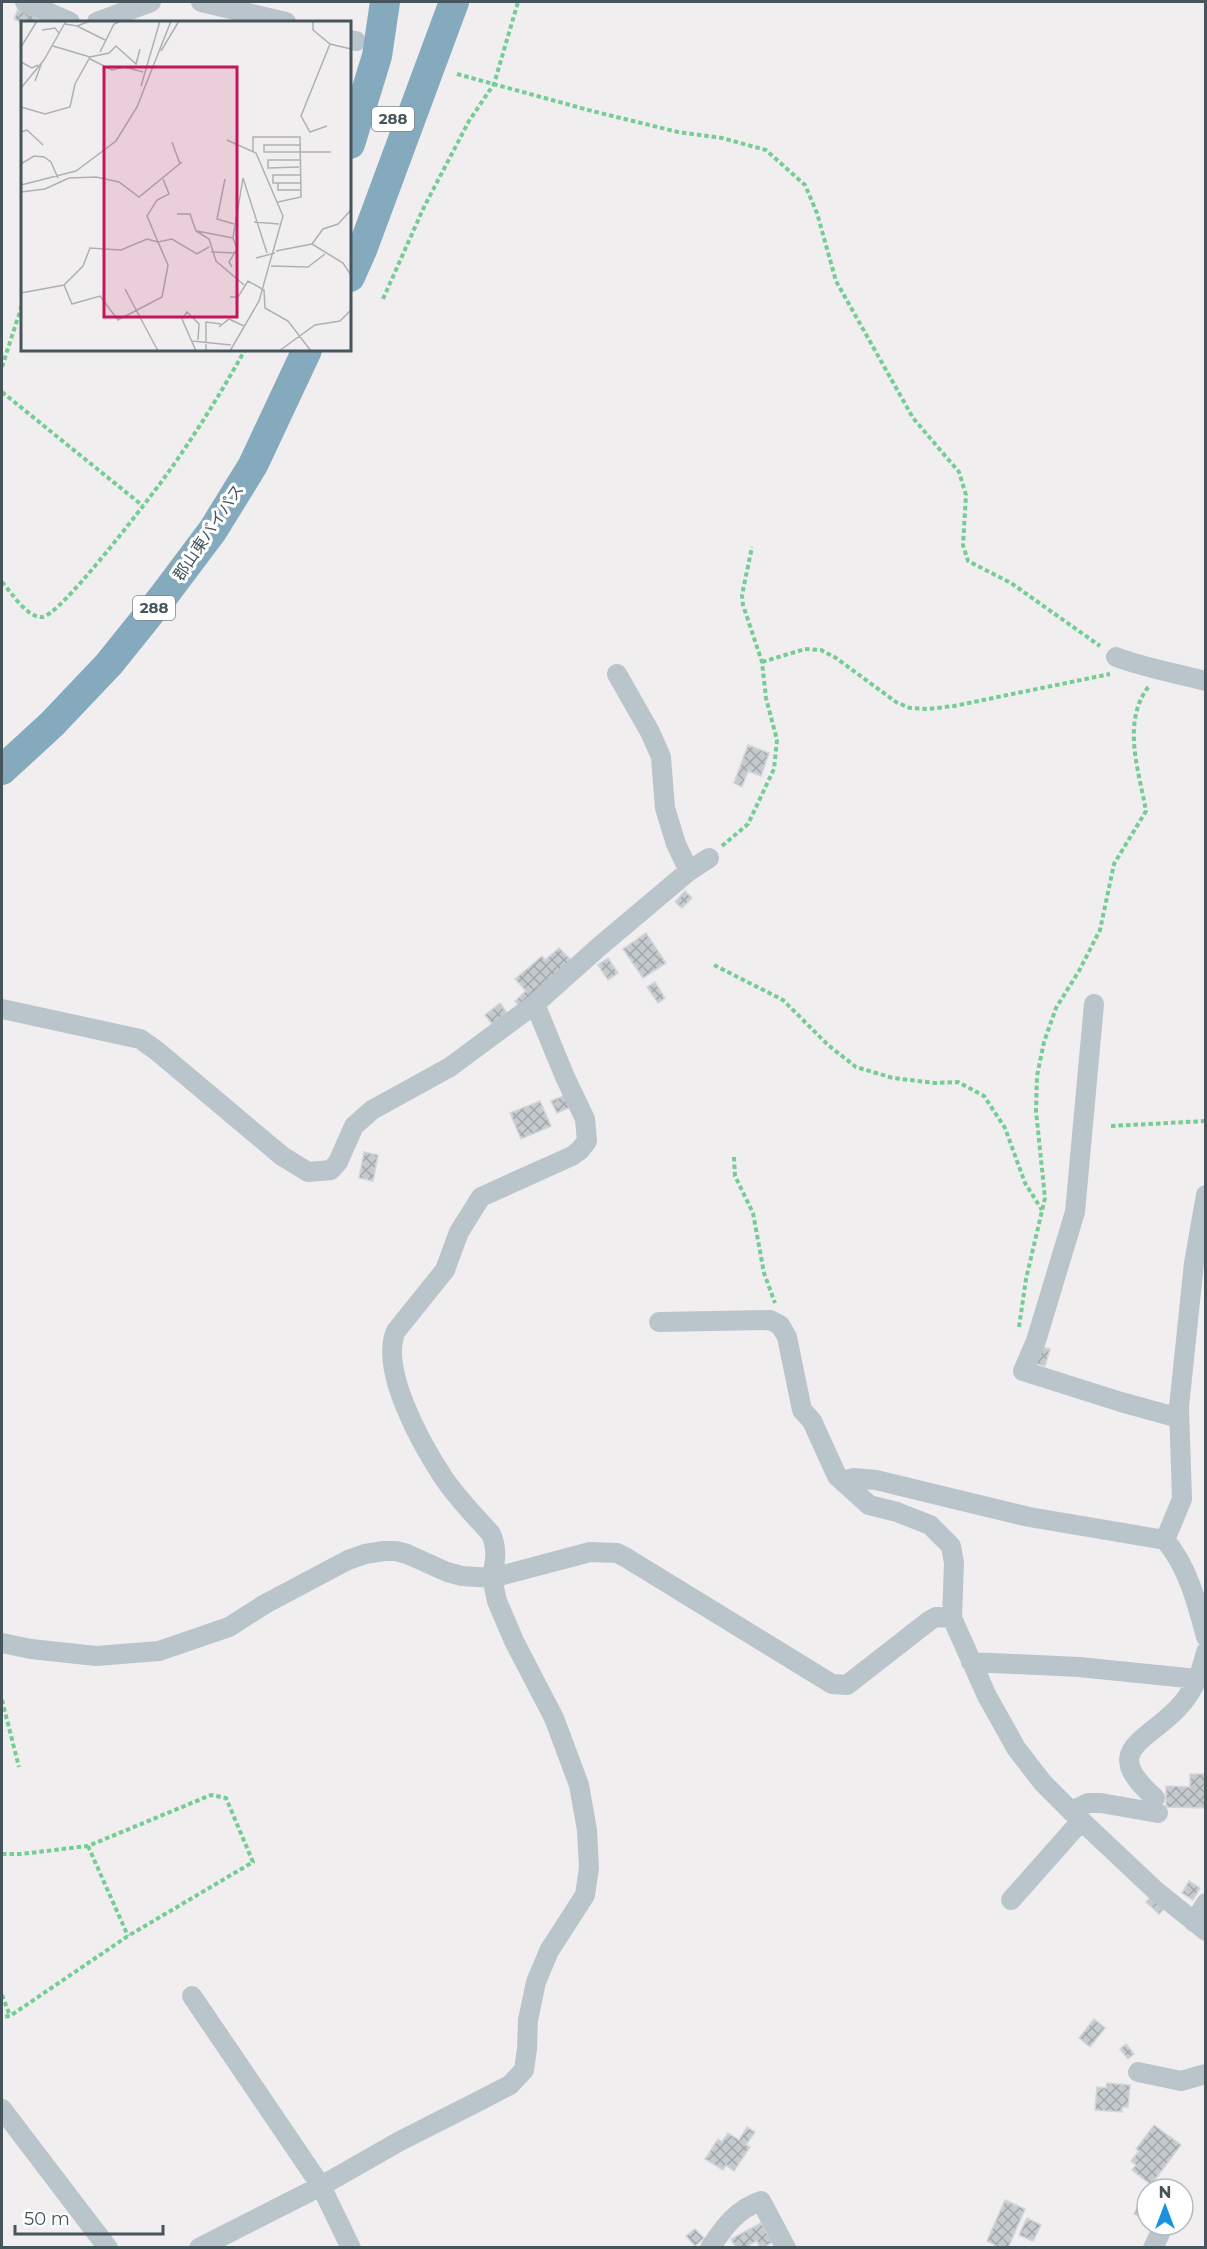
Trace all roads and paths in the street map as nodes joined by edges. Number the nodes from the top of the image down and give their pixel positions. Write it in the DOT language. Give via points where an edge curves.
graph roads {
  1 [pos="25,2"];
  2 [pos="151,2"];
  3 [pos="201,2"];
  4 [pos="385,2"];
  5 [pos="434,2"];
  6 [pos="454,2"];
  7 [pos="518,2"];
  8 [pos="68,21"];
  9 [pos="100,21"];
  10 [pos="282,21"];
  11 [pos="457,74"];
  12 [pos="494,84"];
  13 [pos="351,141"];
  14 [pos="351,233"];
  15 [pos="351,275"];
  16 [pos="383,299"];
  17 [pos="21,308"];
  18 [pos="243,351"];
  19 [pos="303,353"];
  20 [pos="2,367"];
  21 [pos="2,392"];
  22 [pos="143,506"];
  23 [pos="752,547"];
  24 [pos="2,582"];
  25 [pos="1116,657"];
  26 [pos="762,662"];
  27 [pos="1138,666"];
  28 [pos="617,674"];
  29 [pos="1206,681"];
  30 [pos="2,770"];
  31 [pos="709,858"];
  32 [pos="689,871"];
  33 [pos="714,965"];
  34 [pos="536,1004"];
  35 [pos="1094,1004"];
  36 [pos="2,1009"];
  37 [pos="1206,1121"];
  38 [pos="1111,1126"];
  39 [pos="734,1157"];
  40 [pos="1206,1195"];
  41 [pos="1042,1211"];
  42 [pos="659,1322"];
  43 [pos="780,1325"];
  44 [pos="1179,1418"];
  45 [pos="842,1481"];
  46 [pos="1165,1540"];
  47 [pos="492,1578"];
  48 [pos="952,1618"];
  49 [pos="1206,1637"];
  50 [pos="2,1643"];
  51 [pos="1206,1652"];
  52 [pos="971,1662"];
  53 [pos="1197,1679"];
  54 [pos="2,1700"];
  55 [pos="19,1767"];
  56 [pos="1076,1816"];
  57 [pos="88,1846"];
  58 [pos="2,1854"];
  59 [pos="1011,1899"];
  60 [pos="1206,1902"];
  61 [pos="1200,1926"];
  62 [pos="128,1936"];
  63 [pos="2,1995"];
  64 [pos="192,1996"];
  65 [pos="10,2016"];
  66 [pos="2,2017"];
  67 [pos="1137,2072"];
  68 [pos="1206,2074"];
  69 [pos="2,2109"];
  70 [pos="321,2186"];
  71 [pos="108,2247"];
  72 [pos="199,2247"];
  73 [pos="351,2247"];
  74 [pos="711,2247"];
  75 [pos="786,2247"];
  1 -- 8 [label="street"];
  2 -- 9 [label="street"];
  3 -- 10 [label="street"];
  4 -- 13 [label="highway" via="377,56"];
  5 -- 14 [label="highway, 288"];
  6 -- 15 [label="highway"];
  7 -- 12 [label="path"];
  11 -- 12 [label="path"];
  12 -- 16 [label="path" via="469,121 429,198"];
  12 -- 25 [label="path" via="766,150 787,168 805,185 836,281 913,418 959,472 966,495 963,545 968,561 1011,583"];
  17 -- 20 [label="path"];
  18 -- 22 [label="path"];
  19 -- 30 [label="highway, 郡山東バイパス / 288" via="253,465 213,530 109,664"];
  21 -- 22 [label="path"];
  22 -- 24 [label="path" via="52,614 42,618 32,615"];
  23 -- 26 [label="path" via="742,596"];
  25 -- 27 [label="street"];
  26 -- 27 [label="path" via="805,649 821,650 896,702 928,709"];
  26 -- 31 [label="path" via="764,689 777,740 774,769 748,824"];
  27 -- 29 [label="street"];
  28 -- 32 [label="street" via="661,757 665,808"];
  31 -- 32 [label="street"];
  32 -- 34 [label="street"];
  33 -- 41 [label="path" via="783,1000 856,1067 893,1078 958,1082 984,1096 1005,1128 1025,1183"];
  34 -- 36 [label="street" via="450,1067 372,1110 354,1126 338,1162 331,1170 320,1172 308,1172 282,1156 140,1040"];
  34 -- 47 [label="street" via="585,1119 586,1141 572,1156 481,1197 459,1232 445,1270 392,1340 396,1378 426,1449 444,1479 495,1542"];
  35 -- 44 [label="street" via="1075,1212 1046,1312 1023,1371"];
  37 -- 38 [label="path"];
  39 -- 43 [label="path" via="735,1176 753,1213 764,1273"];
  40 -- 44 [label="street" via="1194,1263"];
  42 -- 43 [label="street" via="770,1320"];
  43 -- 45 [label="street" via="787,1336 802,1410 812,1421"];
  44 -- 46 [label="street" via="1182,1499"];
  45 -- 46 [label="street" via="876,1480 1029,1517"];
  45 -- 48 [label="street" via="869,1505 930,1524 951,1546"];
  46 -- 49 [label="street" via="1187,1575"];
  47 -- 48 [label="street" via="590,1552 617,1553 839,1686 847,1685 928,1621"];
  47 -- 50 [label="street" via="462,1576 407,1554 384,1551 348,1560 229,1627 159,1651 96,1656"];
  47 -- 70 [label="street" via="497,1602 554,1718 579,1785 587,1830 589,1868 585,1895 549,1951 536,1982 524,2070 510,2085"];
  48 -- 52 [label="street"];
  51 -- 53 [label="street"];
  52 -- 53 [label="street" via="1079,1667"];
  52 -- 56 [label="street" via="1016,1748"];
  53 -- 56 [label="street" via="1178,1708 1130,1753 1132,1776 1157,1806 1088,1803"];
  54 -- 55 [label="path"];
  56 -- 59 [label="street"];
  56 -- 61 [label="street" via="1156,1891"];
  57 -- 58 [label="path"];
  57 -- 62 [label="path"];
  57 -- 62 [label="path" via="211,1796 226,1798 253,1863"];
  60 -- 61 [label="street"];
  62 -- 65 [label="path"];
  63 -- 65 [label="path"];
  64 -- 70 [label="street"];
  65 -- 66 [label="path"];
  67 -- 68 [label="street" via="1181,2081"];
  69 -- 71 [label="street"];
  70 -- 72 [label="street"];
  70 -- 73 [label="street"];
  74 -- 75 [label="street" via="737,2213 761,2202"];
}
